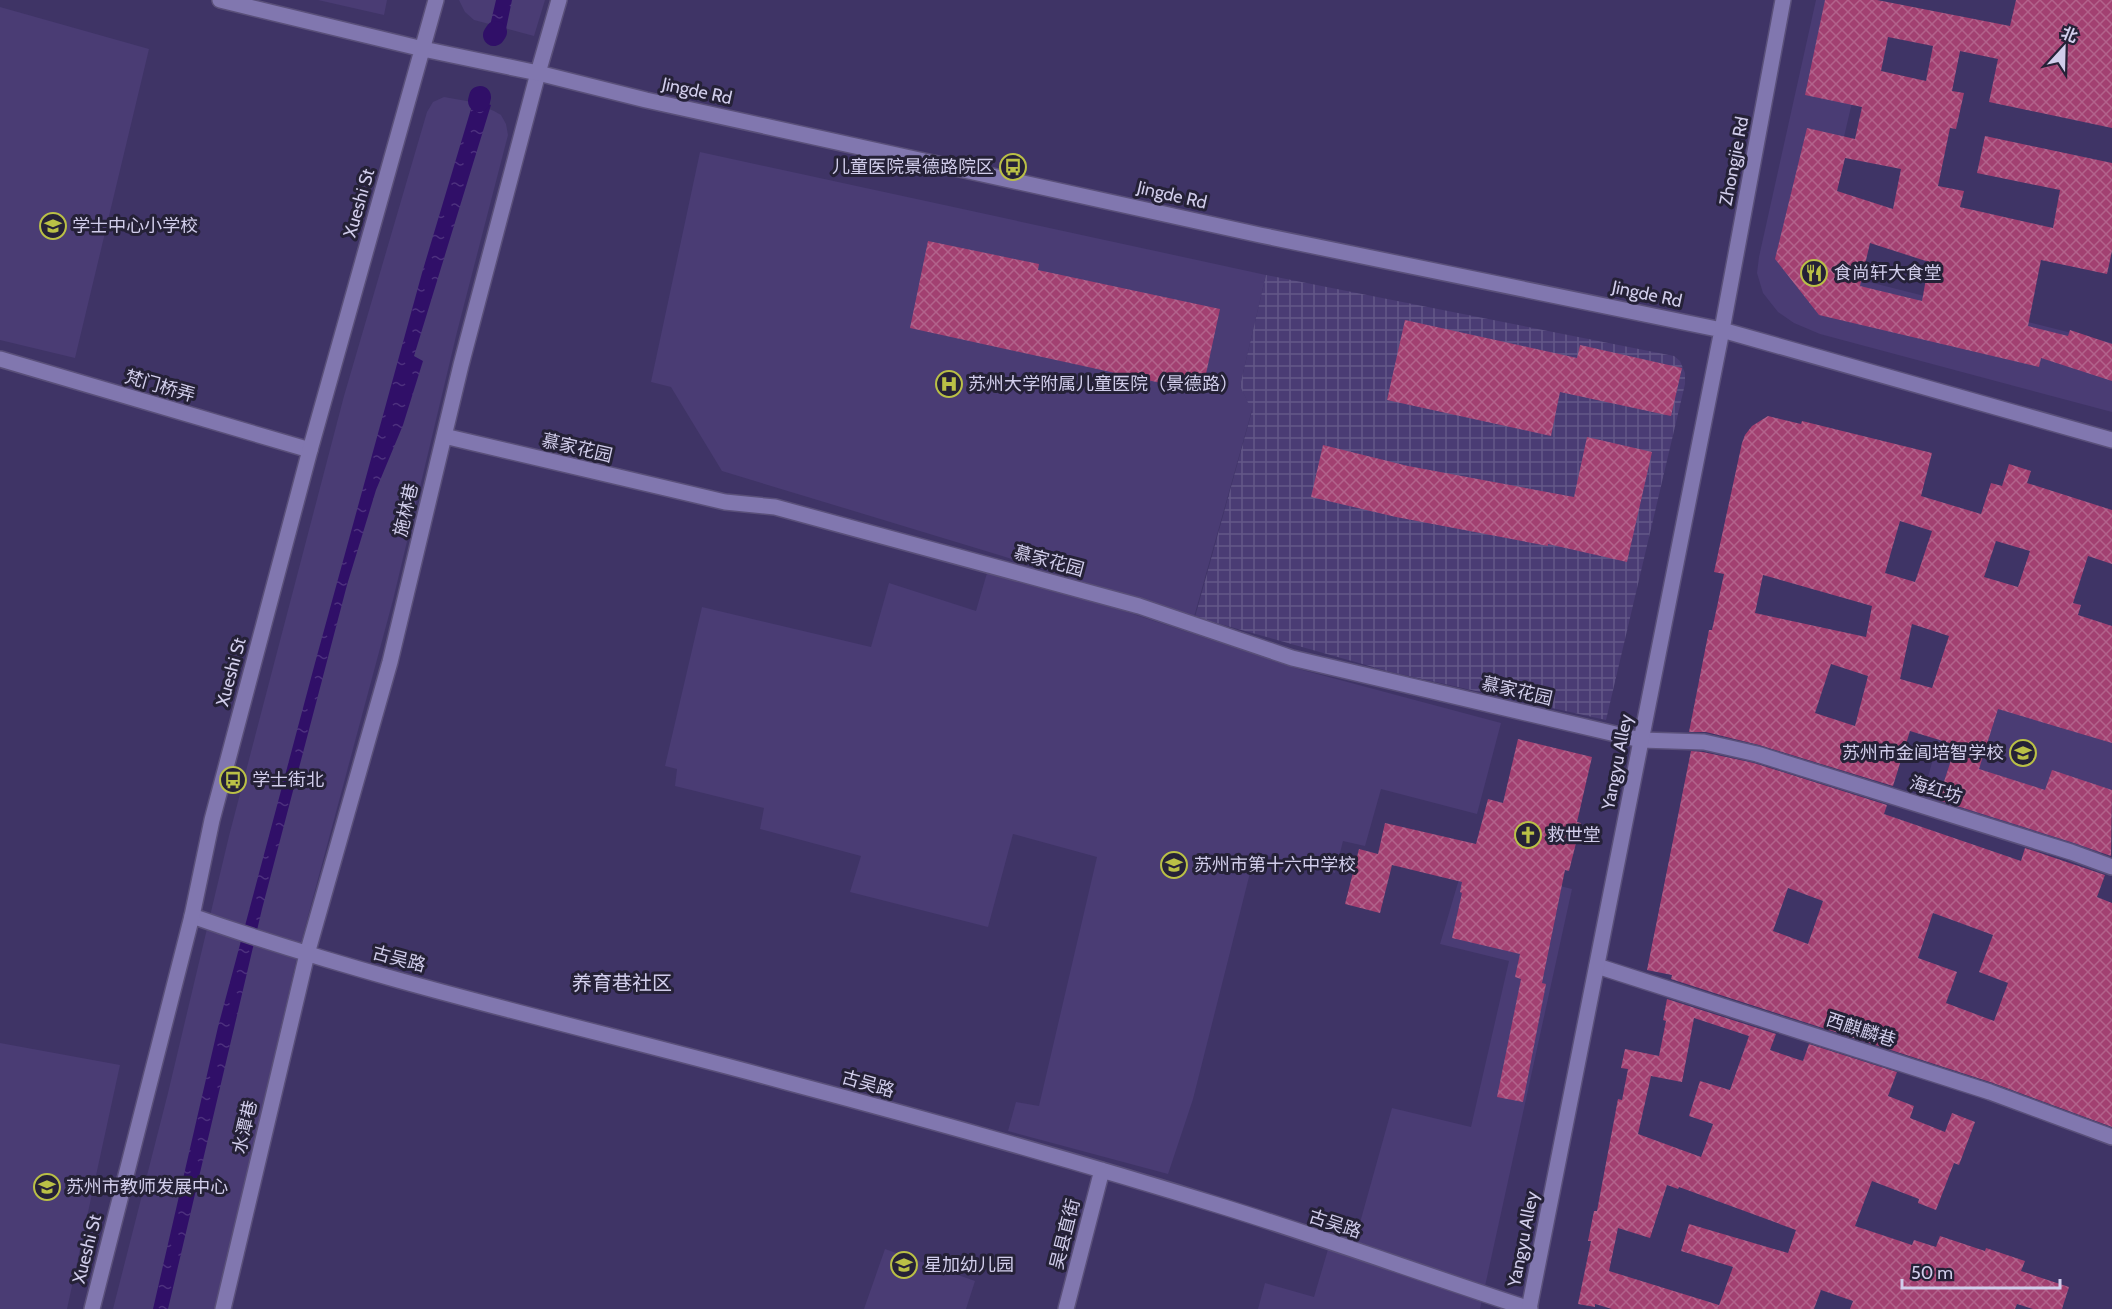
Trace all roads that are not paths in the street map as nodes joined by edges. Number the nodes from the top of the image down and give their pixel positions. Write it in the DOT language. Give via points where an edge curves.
graph roads {
  1 [pos="220,0"];
  2 [pos="436,0"];
  3 [pos="559,0"];
  4 [pos="1783,0"];
  5 [pos="423,49"];
  6 [pos="538,73"];
  7 [pos="1722,330"];
  8 [pos="0,359"];
  9 [pos="444,436"];
  10 [pos="2112,440"];
  11 [pos="310,450"];
  12 [pos="1641,740"];
  13 [pos="2112,867"];
  14 [pos="192,916"];
  15 [pos="307,954"];
  16 [pos="1597,966"];
  17 [pos="2112,1137"];
  18 [pos="1102,1170"];
  19 [pos="92,1309"];
  20 [pos="223,1309"];
  21 [pos="1066,1309"];
  22 [pos="1529,1309"];
  1 -- 5 [label="street, Jingde Rd"];
  2 -- 5 [label="street, Xueshi St"];
  3 -- 6 [label="street, 施林巷"];
  4 -- 7 [label="street, Zhongjie Rd"];
  5 -- 6 [label="street, Jingde Rd"];
  5 -- 11 [label="street, Xueshi St"];
  6 -- 7 [label="street, Jingde Rd" via="1260,235"];
  6 -- 9 [label="street, 施林巷"];
  7 -- 10 [label="street, Jingde Rd"];
  7 -- 12 [label="street, Yangyu Alley"];
  8 -- 11 [label="street, 梵门桥弄"];
  9 -- 12 [label="street, 慕家花园" via="725,502 775,507 1139,606 1293,658"];
  9 -- 15 [label="street, 施林巷" via="390,662"];
  11 -- 14 [label="street, Xueshi St" via="212,820"];
  12 -- 13 [label="street, 海红坊" via="1704,742 1757,754"];
  12 -- 16 [label="street, Yangyu Alley"];
  14 -- 15 [label="street, 古吴路"];
  14 -- 19 [label="street, Xueshi St"];
  15 -- 18 [label="street, 古吴路"];
  15 -- 20 [label="street, 水潭巷"];
  16 -- 17 [label="street, 西麒麟巷" via="1990,1092"];
  16 -- 22 [label="street, Yangyu Alley"];
  18 -- 21 [label="street, 吴县直街"];
  18 -- 22 [label="street, 古吴路"];
}
